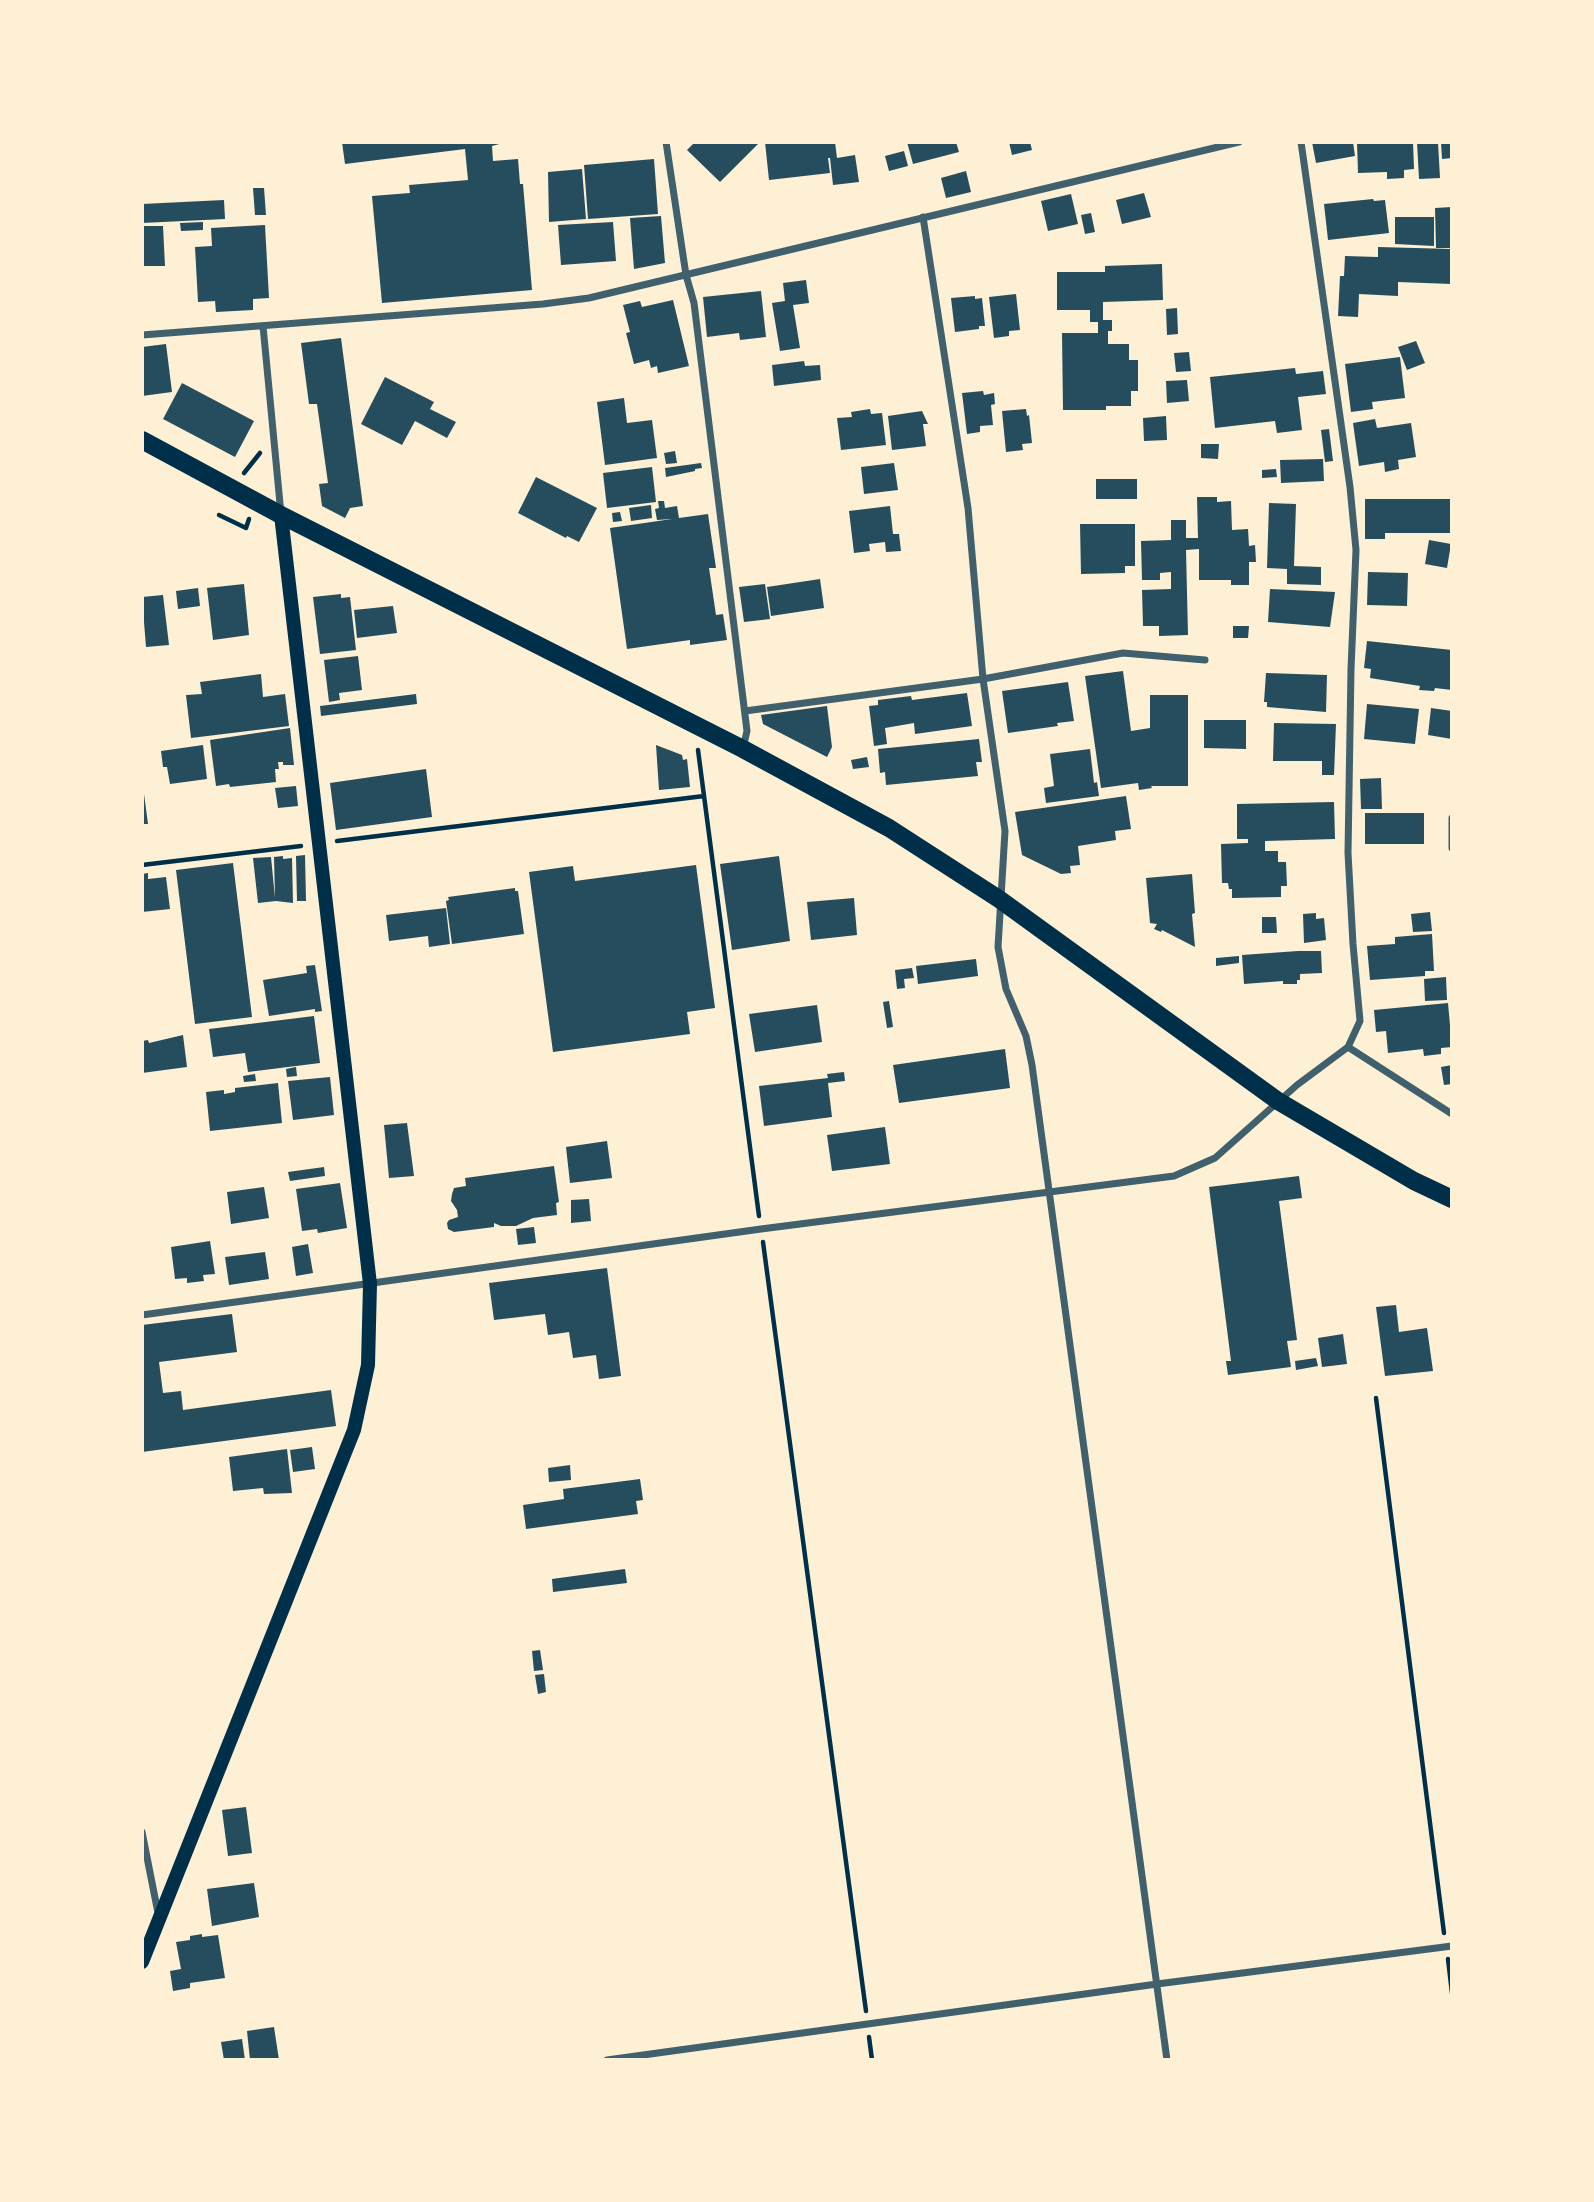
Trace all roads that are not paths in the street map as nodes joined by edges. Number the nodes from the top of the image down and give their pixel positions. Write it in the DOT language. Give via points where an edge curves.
graph roads {
  1 [pos="666,142"];
  2 [pos="1239,142"];
  3 [pos="1301,142"];
  4 [pos="923,217"];
  5 [pos="686,275"];
  6 [pos="263,326"];
  7 [pos="142,335"];
  8 [pos="142,440"];
  9 [pos="281,515"];
  10 [pos="1205,660"];
  11 [pos="983,679"];
  12 [pos="744,711"];
  13 [pos="743,748"];
  14 [pos="1452,818"];
  15 [pos="1452,848"];
  16 [pos="999,899"];
  17 [pos="1348,1046"];
  18 [pos="1278,1101"];
  19 [pos="1452,1114"];
  20 [pos="1051,1191"];
  21 [pos="1452,1199"];
  22 [pos="370,1284"];
  23 [pos="142,1315"];
  24 [pos="142,1832"];
  25 [pos="159,1918"];
  26 [pos="1449,1946"];
  27 [pos="142,1962"];
  28 [pos="1157,1984"];
  29 [pos="607,2060"];
  30 [pos="1167,2060"];
  1 -- 5 [label="street"];
  2 -- 4 [label="street"];
  3 -- 17 [label="street" via="1356,550 1348,853 1360,1021"];
  4 -- 5 [label="street"];
  4 -- 11 [label="street" via="968,508"];
  5 -- 6 [label="street" via="543,304"];
  5 -- 12 [label="street" via="694,303"];
  6 -- 7 [label="street"];
  6 -- 9 [label="street"];
  8 -- 9 [label="main road"];
  9 -- 13 [label="main road"];
  9 -- 22 [label="main road"];
  10 -- 11 [label="street" via="1123,653"];
  11 -- 12 [label="street"];
  11 -- 16 [label="street" via="1005,831"];
  12 -- 13 [label="street" via="747,731"];
  13 -- 16 [label="main road" via="889,828"];
  14 -- 15 [label="street"];
  16 -- 18 [label="main road"];
  16 -- 20 [label="street" via="998,947 1006,989 1026,1036"];
  17 -- 18 [label="street"];
  17 -- 19 [label="street"];
  18 -- 20 [label="street" via="1215,1158 1174,1176"];
  18 -- 21 [label="main road"];
  20 -- 22 [label="street"];
  20 -- 28 [label="street"];
  22 -- 23 [label="street"];
  22 -- 25 [label="main road" via="368,1365 354,1430"];
  24 -- 25 [label="street"];
  25 -- 27 [label="main road"];
  26 -- 28 [label="street"];
  28 -- 29 [label="street"];
  28 -- 30 [label="street"];
}
